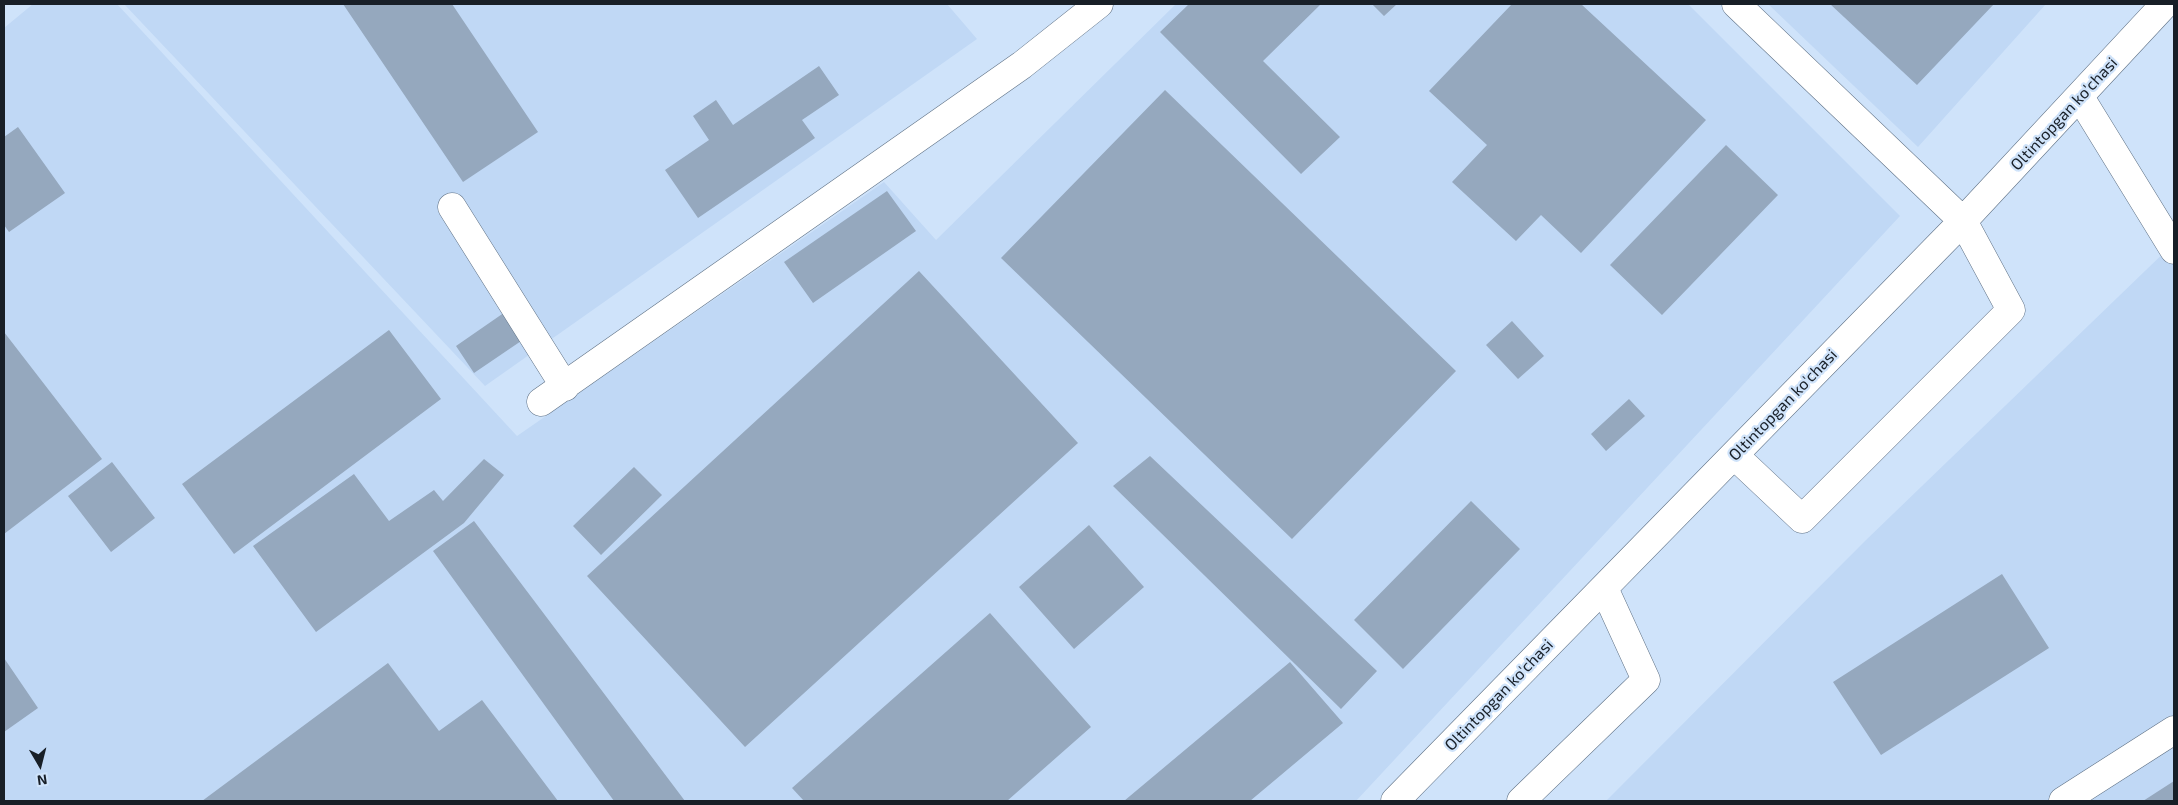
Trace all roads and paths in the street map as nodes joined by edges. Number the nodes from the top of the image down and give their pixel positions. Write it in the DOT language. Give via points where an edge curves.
graph roads {
  1 [pos="1736,4"];
  2 [pos="2165,4"];
  3 [pos="1089,7"];
  4 [pos="2080,98"];
  5 [pos="452,207"];
  6 [pos="1963,221"];
  7 [pos="2174,250"];
  8 [pos="565,387"];
  9 [pos="541,402"];
  10 [pos="1734,455"];
  11 [pos="1604,588"];
  12 [pos="2174,730"];
  13 [pos="1395,801"];
  14 [pos="1521,801"];
  15 [pos="2063,801"];
  1 -- 6 [label="street"];
  2 -- 4 [label="street, Oltintopgan ko'chasi"];
  3 -- 8 [label="street" via="1022,65"];
  4 -- 6 [label="street, Oltintopgan ko'chasi"];
  4 -- 7 [label="street"];
  5 -- 8 [label="street"];
  6 -- 10 [label="street, Oltintopgan ko'chasi"];
  6 -- 10 [label="street" via="2011,310 1802,518"];
  8 -- 9 [label="street"];
  10 -- 11 [label="street, Oltintopgan ko'chasi"];
  11 -- 13 [label="street, Oltintopgan ko'chasi"];
  11 -- 14 [label="street" via="1646,680"];
  12 -- 15 [label="street"];
}
